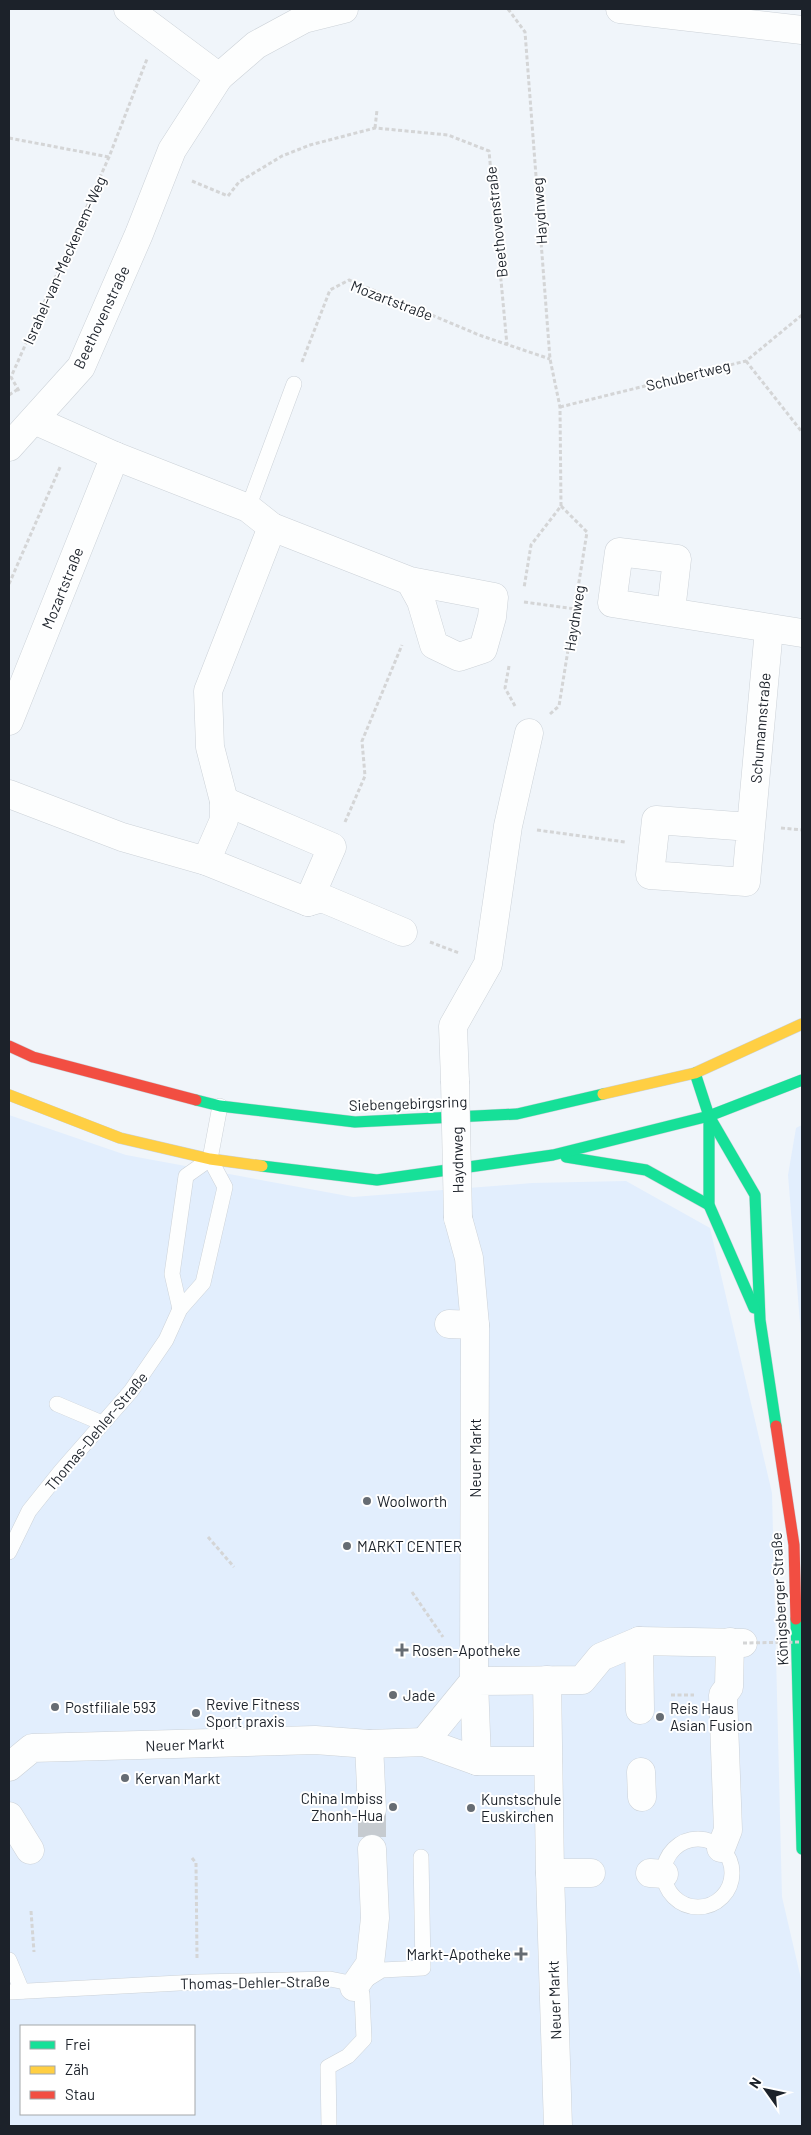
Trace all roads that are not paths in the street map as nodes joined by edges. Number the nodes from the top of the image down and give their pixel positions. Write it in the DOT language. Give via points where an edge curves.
graph roads {
  1 [pos="128,9"];
  2 [pos="344,9"];
  3 [pos="620,9"];
  4 [pos="762,18"];
  5 [pos="802,30"];
  6 [pos="219,76"];
  7 [pos="294,384"];
  8 [pos="34,420"];
  9 [pos="9,447"];
  10 [pos="115,456"];
  11 [pos="248,508"];
  12 [pos="272,527"];
  13 [pos="415,591"];
  14 [pos="671,611"];
  15 [pos="769,629"];
  16 [pos="802,633"];
  17 [pos="9,721"];
  18 [pos="530,733"];
  19 [pos="9,794"];
  20 [pos="224,801"];
  21 [pos="750,827"];
  22 [pos="206,861"];
  23 [pos="308,902"];
  24 [pos="403,932"];
  25 [pos="802,1024"];
  26 [pos="9,1046"];
  27 [pos="695,1073"];
  28 [pos="802,1080"];
  29 [pos="9,1095"];
  30 [pos="220,1106"];
  31 [pos="709,1116"];
  32 [pos="553,1155"];
  33 [pos="210,1159"];
  34 [pos="709,1205"];
  35 [pos="458,1218"];
  36 [pos="180,1309"];
  37 [pos="760,1320"];
  38 [pos="57,1404"];
  39 [pos="102,1423"];
  40 [pos="9,1552"];
  41 [pos="639,1641"];
  42 [pos="547,1680"];
  43 [pos="474,1681"];
  44 [pos="640,1703"];
  45 [pos="424,1742"];
  46 [pos="369,1744"];
  47 [pos="477,1761"];
  48 [pos="548,1761"];
  49 [pos="9,1767"];
  50 [pos="372,1809"];
  51 [pos="9,1816"];
  52 [pos="721,1848"];
  53 [pos="372,1849"];
  54 [pos="802,1849"];
  55 [pos="30,1850"];
  56 [pos="421,1857"];
  57 [pos="550,1873"];
  58 [pos="591,1873"];
  59 [pos="9,1960"];
  60 [pos="354,1987"];
  61 [pos="16,1991"];
  62 [pos="329,2126"];
  63 [pos="558,2126"];
  1 -- 6 [label="street"];
  2 -- 6 [label="street, Beethovenstraße" via="304,19 256,45"];
  3 -- 4 [label="street"];
  4 -- 5 [label="street"];
  6 -- 8 [label="street, Beethovenstraße" via="172,150 81,367"];
  7 -- 11 [label="lane"];
  8 -- 9 [label="street, Beethovenstraße"];
  8 -- 10 [label="street"];
  10 -- 11 [label="street"];
  10 -- 17 [label="street, Mozartstraße"];
  11 -- 12 [label="street"];
  12 -- 13 [label="street"];
  12 -- 20 [label="street" via="208,691 210,747"];
  13 -- 13 [label="street" via="494,596 492,617 482,649 459,657 434,645"];
  14 -- 14 [label="street" via="678,559 619,552 612,603"];
  14 -- 15 [label="street"];
  15 -- 16 [label="street"];
  15 -- 21 [label="street, Schumannstraße"];
  18 -- 35 [label="street, Haydnweg, bridge" via="508,826 488,964 453,1026"];
  19 -- 22 [label="street" via="122,837"];
  20 -- 22 [label="street" via="224,820"];
  20 -- 23 [label="street" via="332,847"];
  21 -- 21 [label="street, Schumannstraße" via="746,882 650,875 656,820"];
  22 -- 23 [label="street"];
  23 -- 24 [label="street" via="322,898"];
  25 -- 27 [label="street, Siebengebirgsring"];
  26 -- 30 [label="street, Siebengebirgsring" via="33,1057"];
  27 -- 30 [label="street, Siebengebirgsring" via="517,1114 355,1122"];
  27 -- 31 [label="street, Königsberger Straße"];
  28 -- 31 [label="street"];
  29 -- 33 [label="street" via="120,1138"];
  30 -- 33 [label="lane"];
  31 -- 32 [label="street"];
  31 -- 34 [label="street, Königsberger Straße"];
  31 -- 37 [label="street, Königsberger Straße" via="755,1195"];
  32 -- 33 [label="street" via="377,1180"];
  32 -- 34 [label="street" via="646,1170"];
  33 -- 36 [label="lane, Thomas-Dehler-Straße" via="224,1187 203,1283"];
  33 -- 36 [label="lane" via="186,1176 172,1274"];
  34 -- 37 [label="street, Königsberger Straße"];
  35 -- 43 [label="street, Neuer Markt" via="469,1258 462,1325"];
  36 -- 39 [label="lane, Thomas-Dehler-Straße" via="149,1368"];
  37 -- 54 [label="street, Königsberger Straße" via="794,1545"];
  38 -- 39 [label="lane"];
  39 -- 40 [label="lane, Thomas-Dehler-Straße" via="29,1512"];
  41 -- 42 [label="street" via="601,1657 582,1680"];
  41 -- 44 [label="street"];
  41 -- 52 [label="street" via="737,1642 729,1687 722,1695 728,1830"];
  42 -- 43 [label="street"];
  42 -- 48 [label="street, Neuer Markt"];
  43 -- 45 [label="street"];
  43 -- 47 [label="street, Neuer Markt"];
  45 -- 46 [label="street, Neuer Markt"];
  45 -- 47 [label="street, Neuer Markt"];
  46 -- 49 [label="street, Neuer Markt" via="315,1740 32,1748"];
  46 -- 50 [label="street"];
  47 -- 48 [label="street, Neuer Markt"];
  48 -- 57 [label="street, Neuer Markt"];
  51 -- 55 [label="street"];
  52 -- 52 [label="lane" via="729,1858 730,1885 712,1904 699,1907 675,1898 657,1874 673,1850 684,1842 710,1841"];
  53 -- 60 [label="street" via="375,1918 370,1964"];
  56 -- 60 [label="lane" via="423,1968 382,1970"];
  57 -- 58 [label="street"];
  57 -- 63 [label="street, Neuer Markt"];
  59 -- 61 [label="lane, Thomas-Dehler-Straße"];
  60 -- 61 [label="lane, Thomas-Dehler-Straße" via="350,1983 330,1979"];
  60 -- 62 [label="lane" via="362,1994 364,2039 348,2056 328,2067"];
}
